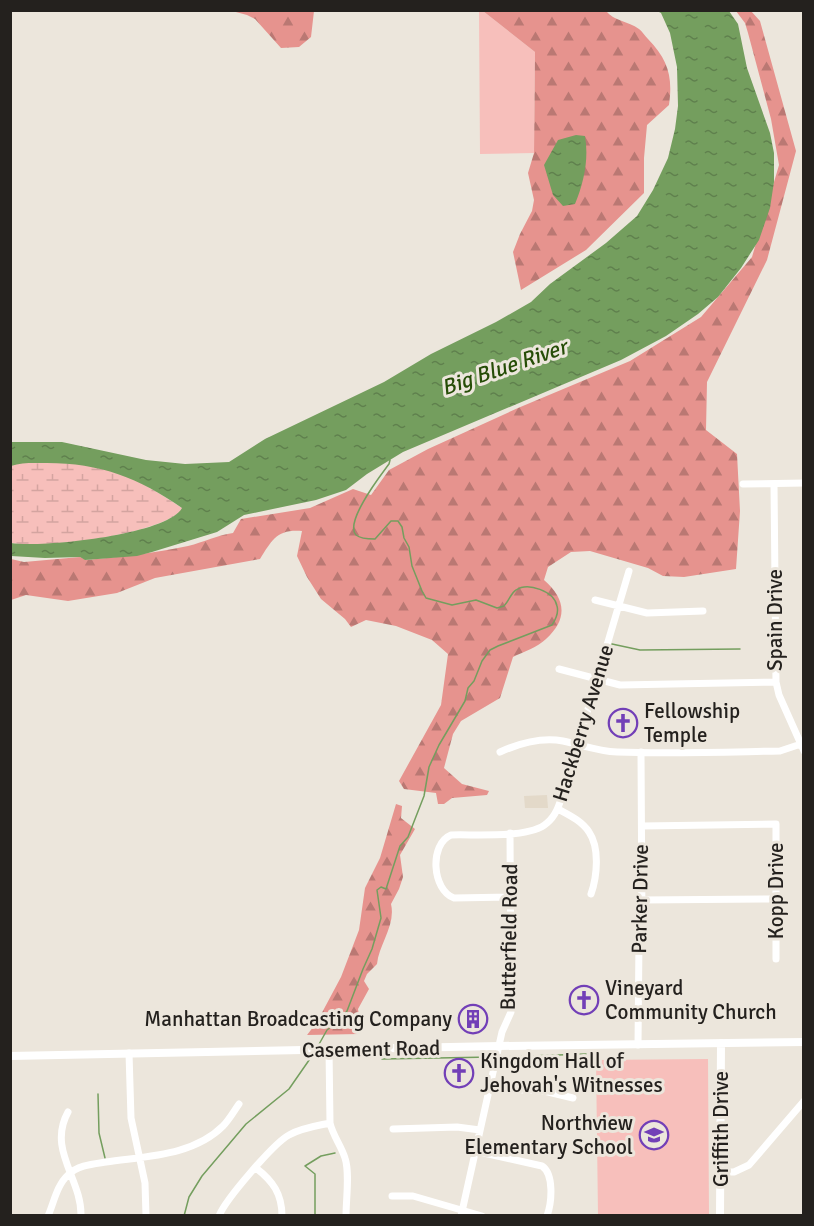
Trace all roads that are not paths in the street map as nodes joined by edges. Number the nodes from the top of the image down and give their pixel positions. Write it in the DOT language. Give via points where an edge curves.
graph roads {
  1 [pos="804,483"];
  2 [pos="743,484"];
  3 [pos="774,484"];
  4 [pos="629,571"];
  5 [pos="595,600"];
  6 [pos="619,607"];
  7 [pos="704,611"];
  8 [pos="559,669"];
  9 [pos="596,680"];
  10 [pos="776,682"];
  11 [pos="576,746"];
  12 [pos="802,746"];
  13 [pos="500,752"];
  14 [pos="641,752"];
  15 [pos="558,809"];
  16 [pos="642,826"];
  17 [pos="510,833"];
  18 [pos="591,894"];
  19 [pos="510,897"];
  20 [pos="776,899"];
  21 [pos="642,900"];
  22 [pos="776,958"];
  23 [pos="804,1042"];
  24 [pos="721,1043"];
  25 [pos="638,1045"];
  26 [pos="499,1046"];
  27 [pos="326,1049"];
  28 [pos="129,1053"];
  29 [pos="10,1056"];
  30 [pos="490,1084"];
  31 [pos="573,1098"];
  32 [pos="804,1101"];
  33 [pos="239,1104"];
  34 [pos="68,1112"];
  35 [pos="330,1123"];
  36 [pos="393,1129"];
  37 [pos="480,1130"];
  38 [pos="475,1151"];
  39 [pos="140,1157"];
  40 [pos="256,1167"];
  41 [pos="721,1172"];
  42 [pos="69,1173"];
  43 [pos="392,1196"];
  44 [pos="461,1213"];
  45 [pos="48,1215"];
  46 [pos="81,1215"];
  47 [pos="146,1215"];
  48 [pos="219,1215"];
  49 [pos="282,1215"];
  50 [pos="346,1215"];
  51 [pos="482,1215"];
  52 [pos="547,1215"];
  53 [pos="720,1215"];
  1 -- 3 [label="street"];
  2 -- 3 [label="street"];
  3 -- 10 [label="street, Spain Drive"];
  4 -- 6 [label="street, Hackberry Avenue"];
  5 -- 6 [label="street"];
  6 -- 7 [label="street" via="647,613"];
  6 -- 9 [label="street, Hackberry Avenue"];
  8 -- 9 [label="street"];
  9 -- 10 [label="street" via="620,685"];
  9 -- 11 [label="street, Hackberry Avenue"];
  10 -- 12 [label="street, Spain Drive"];
  11 -- 13 [label="street" via="543,740"];
  11 -- 14 [label="street" via="604,752"];
  11 -- 15 [label="street, Hackberry Avenue"];
  12 -- 14 [label="street" via="780,751"];
  14 -- 16 [label="street, Parker Drive"];
  15 -- 17 [label="street, Hackberry Avenue" via="542,827"];
  15 -- 18 [label="street" via="585,827 593,840 595,882"];
  16 -- 20 [label="street, Kopp Drive" via="776,824"];
  16 -- 21 [label="street, Parker Drive"];
  17 -- 19 [label="street, Butterfield Road"];
  17 -- 19 [label="street, Hackberry Avenue" via="451,835 437,849 438,879 445,894 454,898"];
  19 -- 26 [label="street, Butterfield Road" via="512,1002"];
  20 -- 21 [label="street"];
  20 -- 22 [label="street, Kopp Drive"];
  21 -- 25 [label="street, Parker Drive"];
  23 -- 24 [label="street, Casement Road"];
  24 -- 25 [label="street, Casement Road"];
  24 -- 41 [label="street, Griffith Drive"];
  25 -- 26 [label="street, Casement Road"];
  26 -- 27 [label="street, Casement Road"];
  26 -- 30 [label="street, Butterfield Road"];
  27 -- 28 [label="street, Casement Road"];
  27 -- 35 [label="street"];
  28 -- 29 [label="street, Casement Road"];
  28 -- 39 [label="street" via="131,1118"];
  30 -- 31 [label="street"];
  30 -- 37 [label="street, Butterfield Road"];
  32 -- 41 [label="street" via="749,1165 734,1172"];
  33 -- 39 [label="street" via="225,1123 201,1142"];
  34 -- 42 [label="street" via="62,1122 62,1139"];
  35 -- 40 [label="street" via="291,1133"];
  35 -- 50 [label="street" via="347,1164"];
  36 -- 37 [label="street"];
  37 -- 38 [label="street, Butterfield Road"];
  38 -- 44 [label="street, Butterfield Road"];
  38 -- 52 [label="street" via="546,1168 550,1178"];
  39 -- 42 [label="street" via="89,1164"];
  39 -- 47 [label="street"];
  40 -- 48 [label="street"];
  40 -- 49 [label="street" via="279,1194"];
  41 -- 53 [label="street, Griffith Drive"];
  42 -- 45 [label="street"];
  42 -- 46 [label="street" via="81,1198"];
  43 -- 44 [label="street" via="413,1196 454,1206"];
  44 -- 51 [label="street"];
}
